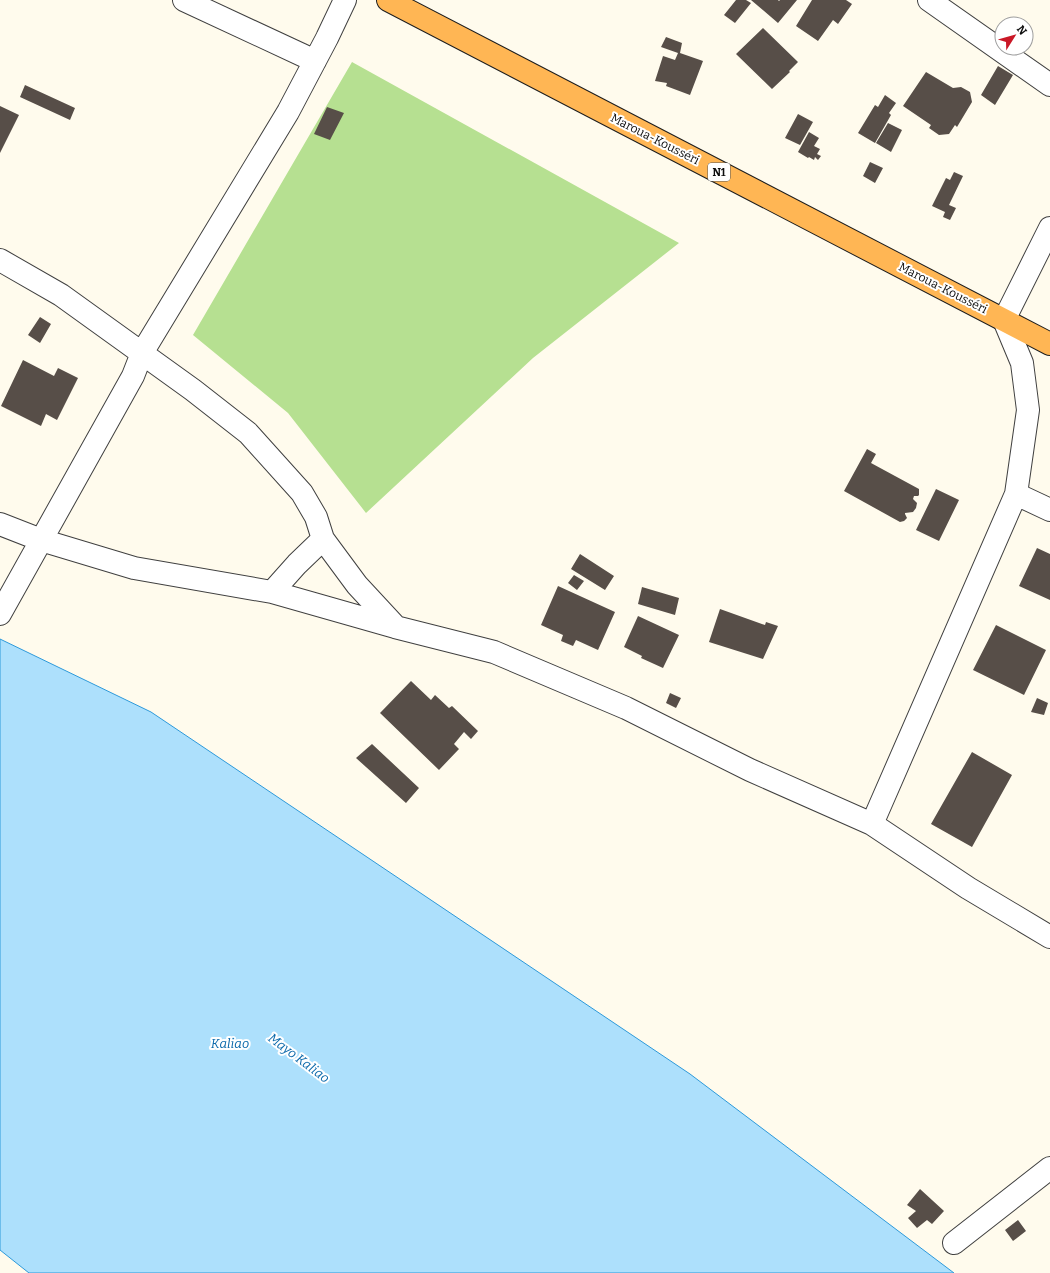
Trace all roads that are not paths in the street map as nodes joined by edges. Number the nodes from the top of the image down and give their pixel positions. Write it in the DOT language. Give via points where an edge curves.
graph roads {
  1 [pos="184,0"];
  2 [pos="345,0"];
  3 [pos="388,0"];
  4 [pos="929,0"];
  5 [pos="315,61"];
  6 [pos="1050,85"];
  7 [pos="1050,228"];
  8 [pos="0,260"];
  9 [pos="1004,320"];
  10 [pos="1050,344"];
  11 [pos="142,354"];
  12 [pos="1016,494"];
  13 [pos="1050,510"];
  14 [pos="0,524"];
  15 [pos="323,539"];
  16 [pos="41,540"];
  17 [pos="272,592"];
  18 [pos="0,614"];
  19 [pos="395,627"];
  20 [pos="872,824"];
  21 [pos="1050,937"];
  22 [pos="1046,1178"];
  23 [pos="954,1243"];
  1 -- 5 [label="street"];
  2 -- 5 [label="street"];
  3 -- 9 [label="highway, Maroua-Kousséri / N1"];
  4 -- 6 [label="street"];
  5 -- 11 [label="street" via="288,112"];
  7 -- 9 [label="street"];
  8 -- 11 [label="street" via="61,296"];
  9 -- 10 [label="highway, Maroua-Kousséri / N1"];
  9 -- 12 [label="street" via="1022,363 1028,410"];
  11 -- 15 [label="street" via="248,433 302,493 316,517"];
  11 -- 16 [label="street" via="133,376"];
  12 -- 13 [label="street"];
  12 -- 20 [label="street"];
  14 -- 16 [label="street"];
  15 -- 17 [label="street"];
  15 -- 19 [label="street" via="357,585"];
  16 -- 17 [label="street" via="134,568"];
  16 -- 18 [label="street"];
  17 -- 19 [label="street"];
  19 -- 20 [label="street" via="494,652 626,708 750,770"];
  20 -- 21 [label="street" via="968,888"];
  22 -- 23 [label="street"];
}
